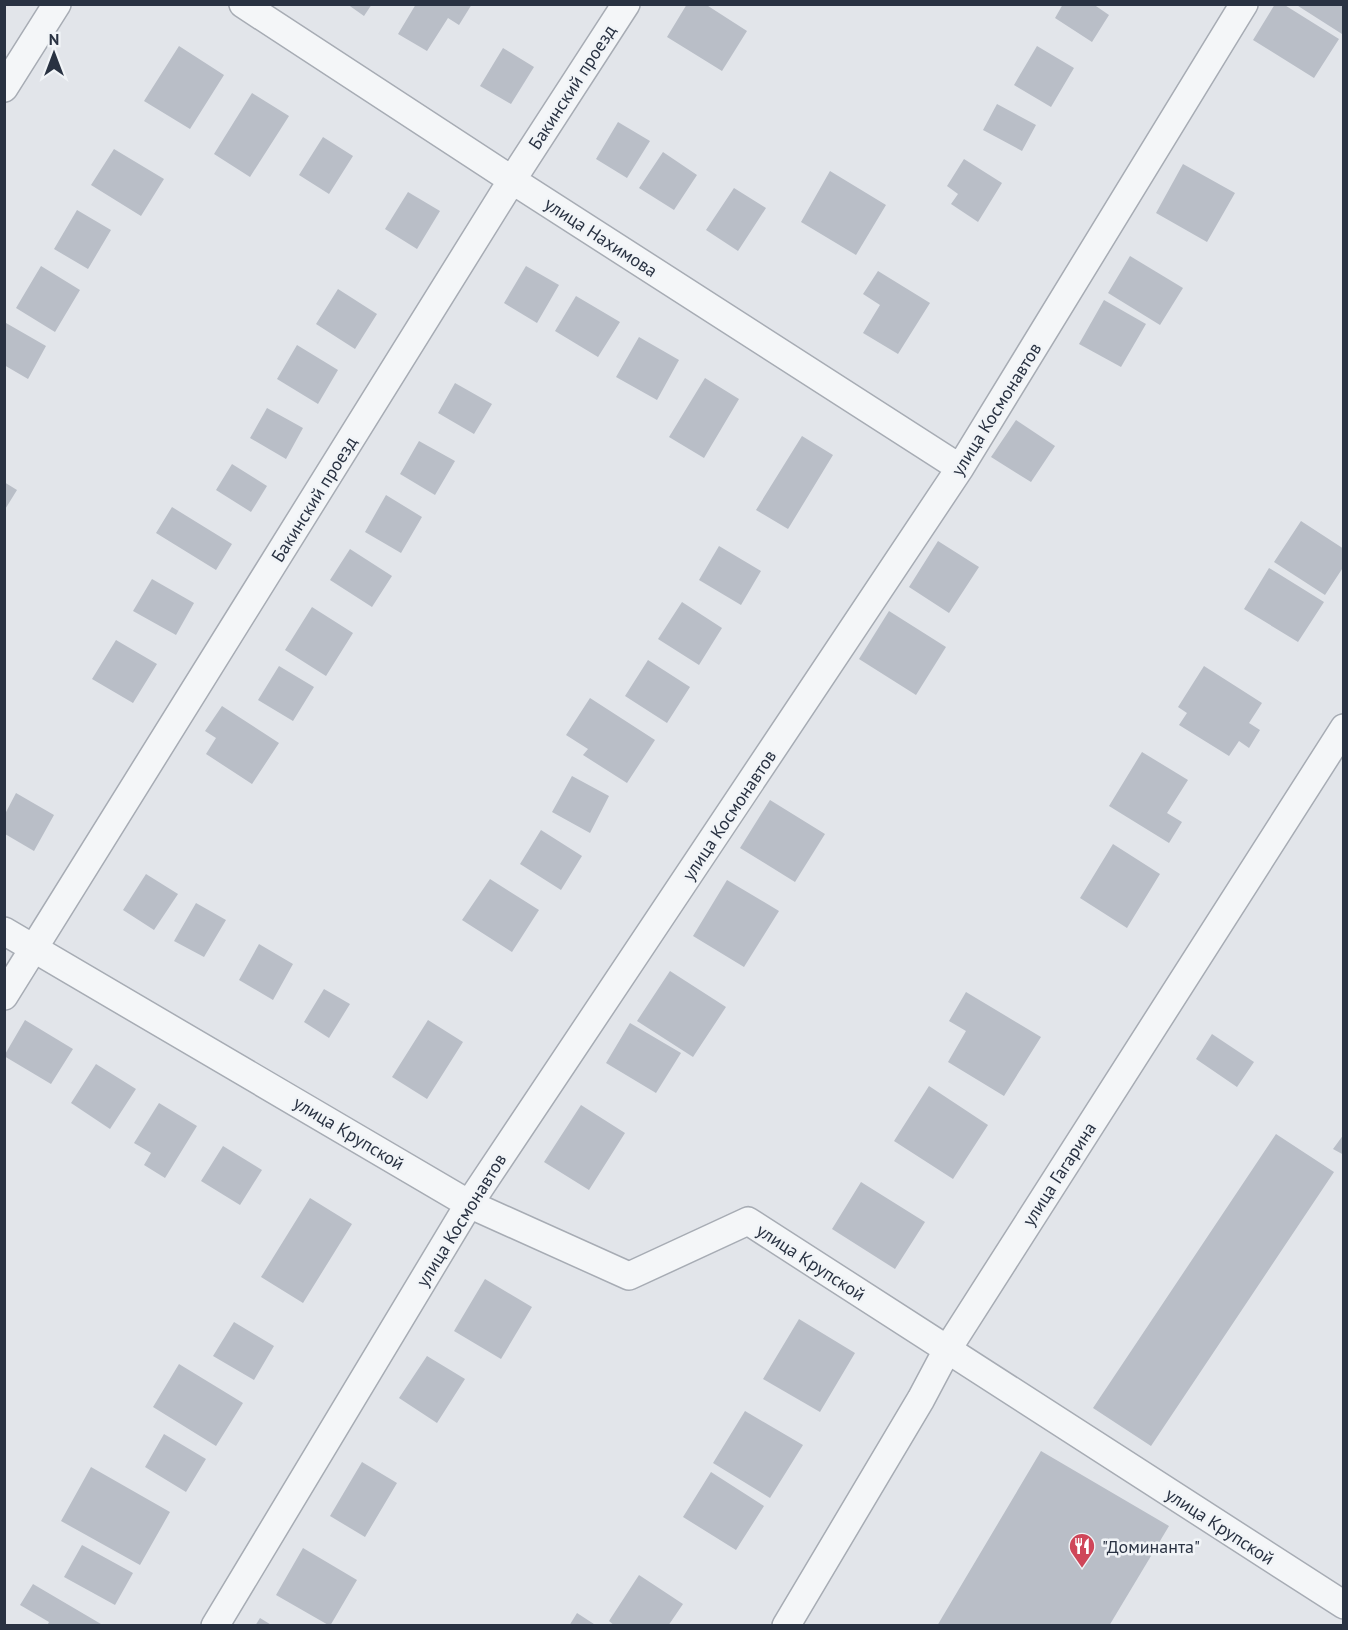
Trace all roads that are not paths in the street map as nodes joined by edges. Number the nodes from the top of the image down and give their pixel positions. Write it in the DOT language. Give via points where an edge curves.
graph roads {
  1 [pos="57,4"];
  2 [pos="243,4"];
  3 [pos="626,4"];
  4 [pos="1245,4"];
  5 [pos="4,88"];
  6 [pos="512,180"];
  7 [pos="960,468"];
  8 [pos="1344,728"];
  9 [pos="4,931"];
  10 [pos="35,948"];
  11 [pos="4,996"];
  12 [pos="469,1204"];
  13 [pos="947,1350"];
  14 [pos="1344,1605"];
  15 [pos="214,1626"];
  16 [pos="786,1626"];
  1 -- 5 [label="street"];
  2 -- 6 [label="street, улица Нахимова"];
  3 -- 6 [label="street, Бакинский проезд"];
  4 -- 7 [label="street, улица Космонавтов"];
  6 -- 7 [label="street, улица Нахимова"];
  6 -- 10 [label="street, Бакинский проезд"];
  7 -- 12 [label="street, улица Космонавтов"];
  8 -- 13 [label="street, улица Гагарина"];
  9 -- 10 [label="street, улица Крупской"];
  10 -- 11 [label="street, Бакинский проезд"];
  10 -- 12 [label="street, улица Крупской"];
  12 -- 13 [label="street, улица Крупской" via="629,1276 748,1221"];
  12 -- 15 [label="street, улица Космонавтов"];
  13 -- 14 [label="street, улица Крупской"];
  13 -- 16 [label="street, улица Гагарина"];
}
